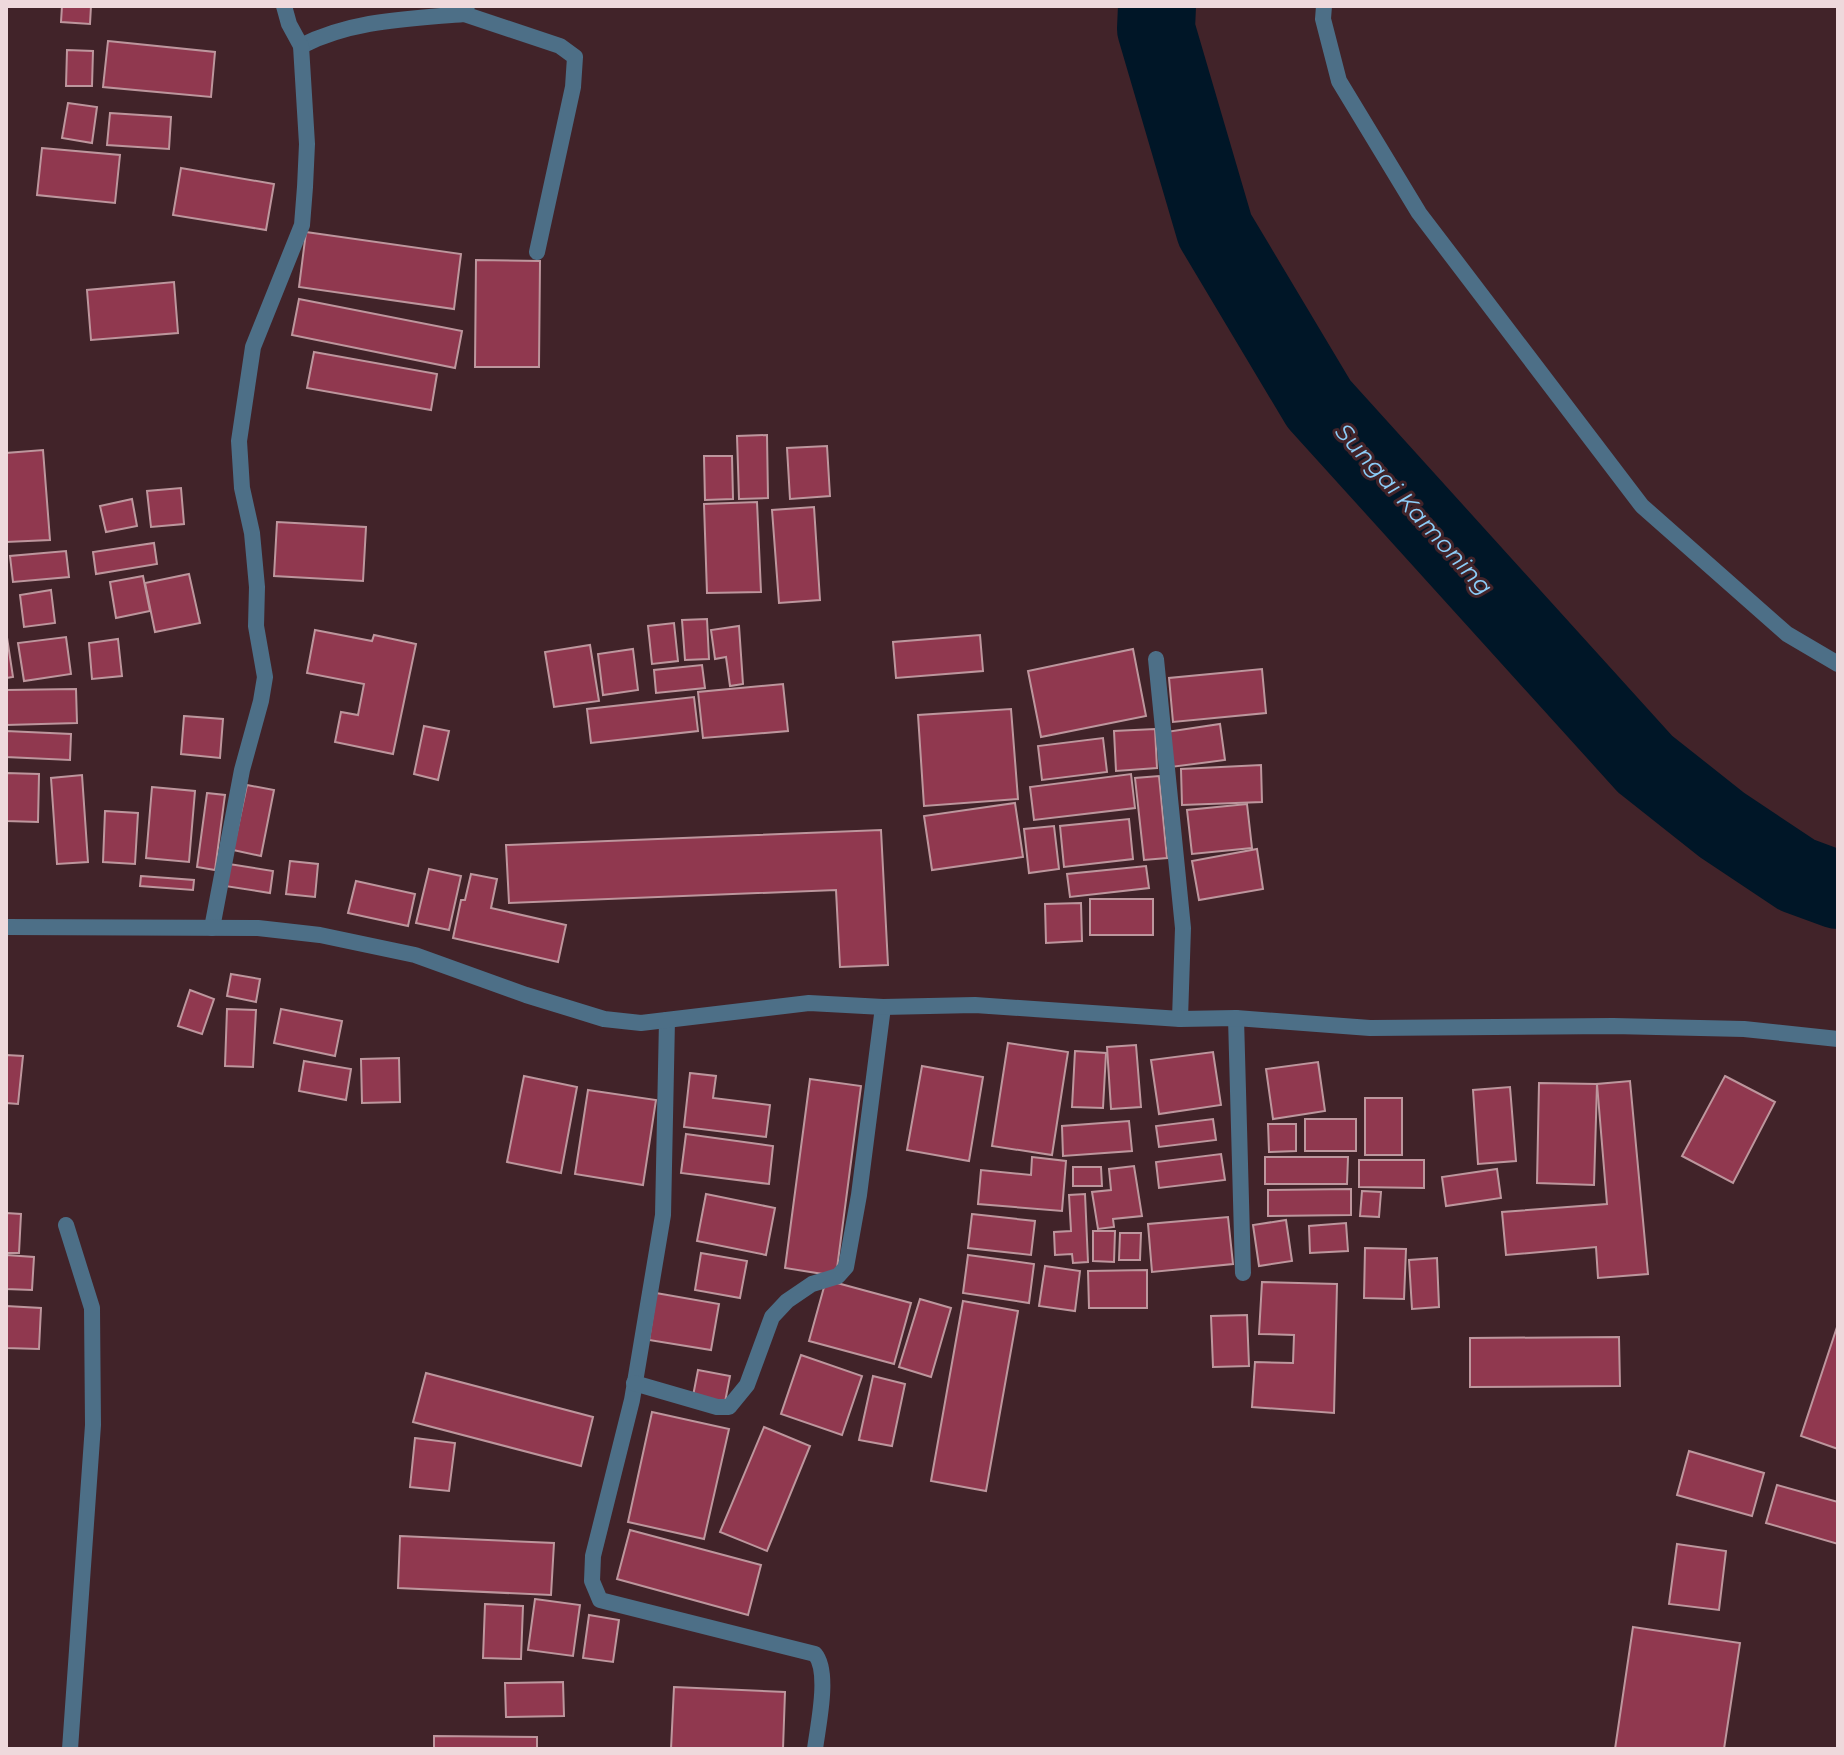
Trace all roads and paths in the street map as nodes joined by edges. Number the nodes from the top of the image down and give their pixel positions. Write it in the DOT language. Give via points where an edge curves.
graph roads {
  1 [pos="284,6"];
  2 [pos="1324,6"];
  3 [pos="466,10"];
  4 [pos="301,46"];
  5 [pos="537,252"];
  6 [pos="1156,659"];
  7 [pos="1838,664"];
  8 [pos="6,927"];
  9 [pos="212,928"];
  10 [pos="883,1007"];
  11 [pos="1236,1018"];
  12 [pos="1180,1019"];
  13 [pos="667,1020"];
  14 [pos="1838,1039"];
  15 [pos="66,1225"];
  16 [pos="1243,1273"];
  17 [pos="634,1383"];
  18 [pos="70,1749"];
  19 [pos="815,1749"];
  1 -- 4 [label="street"];
  2 -- 7 [label="street" via="1339,81 1419,213 1642,506 1787,634"];
  3 -- 4 [label="street" via="360,24"];
  3 -- 5 [label="street" via="560,46 575,57"];
  4 -- 9 [label="street" via="307,144 302,225 253,347 239,441 265,677"];
  6 -- 12 [label="street" via="1183,928"];
  8 -- 9 [label="street"];
  9 -- 13 [label="street" via="320,935 415,955 604,1019"];
  10 -- 12 [label="street" via="975,1005"];
  10 -- 13 [label="street" via="809,1003"];
  10 -- 17 [label="street" via="846,1267 838,1276 812,1284 772,1317 747,1385 729,1407"];
  11 -- 12 [label="street"];
  11 -- 14 [label="street" via="1370,1028 1744,1029"];
  11 -- 16 [label="street"];
  13 -- 17 [label="street" via="663,1215"];
  15 -- 18 [label="street" via="92,1308 93,1425"];
  17 -- 19 [label="street" via="593,1556 592,1581 600,1600 815,1654 823,1674"];
}
